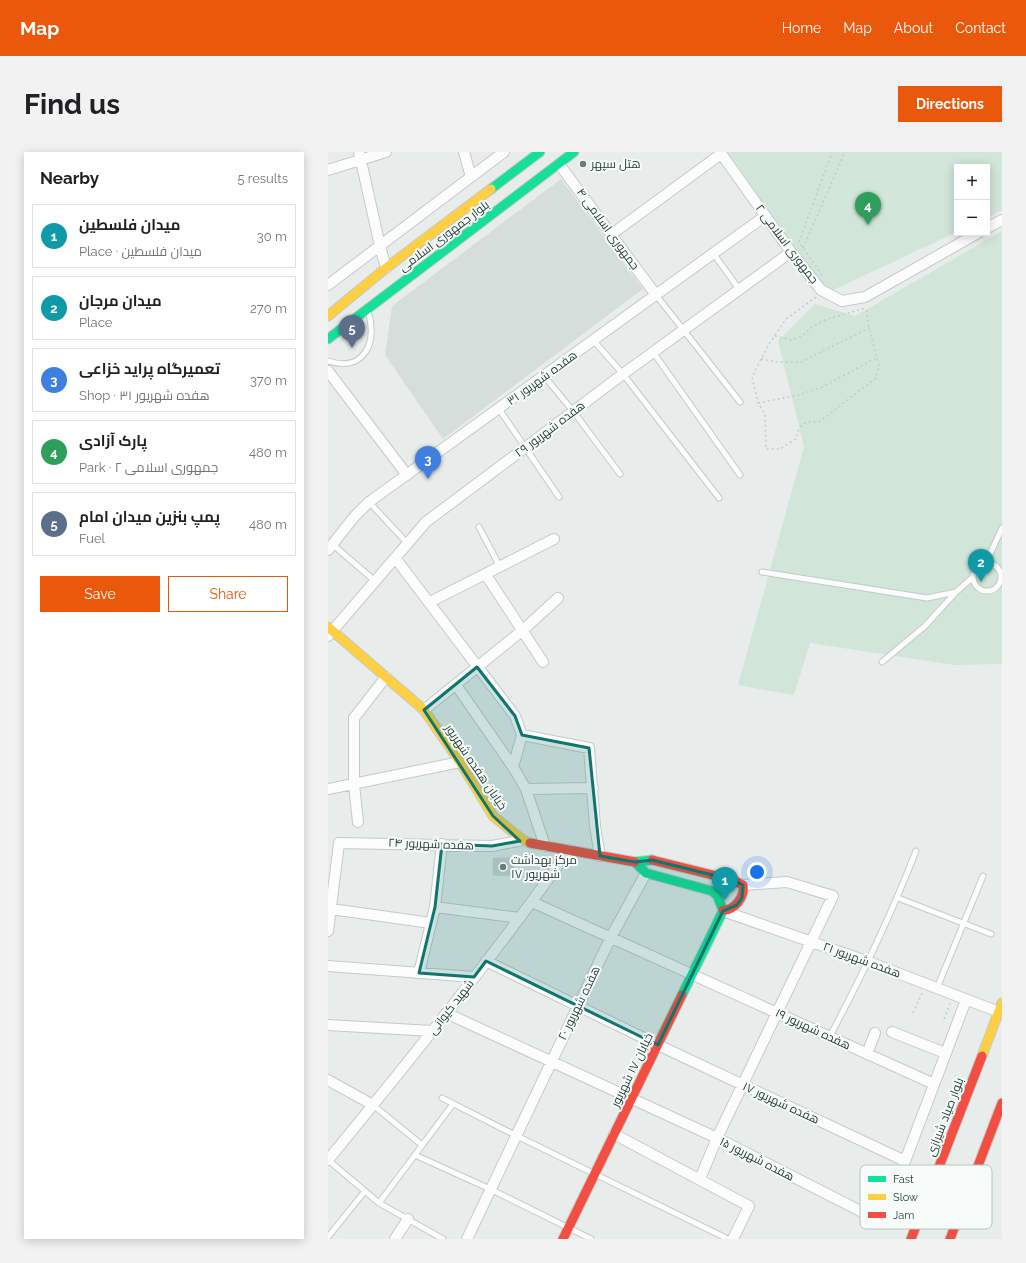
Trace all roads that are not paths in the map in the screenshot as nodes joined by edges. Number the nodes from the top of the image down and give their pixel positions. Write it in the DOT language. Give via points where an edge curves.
graph roads {
  1 [pos="386,152"];
  2 [pos="464,152"];
  3 [pos="504,152"];
  4 [pos="540,152"];
  5 [pos="574,152"];
  6 [pos="721,153"];
  7 [pos="360,156"];
  8 [pos="559,164"];
  9 [pos="328,170"];
  10 [pos="471,177"];
  11 [pos="765,216"];
  12 [pos="1002,220"];
  13 [pos="990,226"];
  14 [pos="612,234"];
  15 [pos="973,236"];
  16 [pos="380,246"];
  17 [pos="791,252"];
  18 [pos="713,253"];
  19 [pos="386,268"];
  20 [pos="328,285"];
  21 [pos="739,289"];
  22 [pos="656,295"];
  23 [pos="367,310"];
  24 [pos="328,316"];
  25 [pos="684,330"];
  26 [pos="328,339"];
  27 [pos="593,340"];
  28 [pos="653,352"];
  29 [pos="328,360"];
  30 [pos="328,371"];
  31 [pos="623,374"];
  32 [pos="544,376"];
  33 [pos="740,402"];
  34 [pos="499,409"];
  35 [pos="574,411"];
  36 [pos="526,448"];
  37 [pos="620,474"];
  38 [pos="407,475"];
  39 [pos="740,475"];
  40 [pos="559,498"];
  41 [pos="719,498"];
  42 [pos="369,502"];
  43 [pos="479,527"];
  44 [pos="1002,528"];
  45 [pos="554,539"];
  46 [pos="408,545"];
  47 [pos="330,547"];
  48 [pos="396,559"];
  49 [pos="986,563"];
  50 [pos="500,567"];
  51 [pos="762,572"];
  52 [pos="486,575"];
  53 [pos="1001,577"];
  54 [pos="972,578"];
  55 [pos="375,581"];
  56 [pos="956,592"];
  57 [pos="558,598"];
  58 [pos="430,602"];
  59 [pos="523,630"];
  60 [pos="330,632"];
  61 [pos="543,662"];
  62 [pos="882,662"];
  63 [pos="477,667"];
  64 [pos="386,677"];
  65 [pos="456,685"];
  66 [pos="424,710"];
  67 [pos="522,735"];
  68 [pos="460,762"];
  69 [pos="513,767"];
  70 [pos="354,785"];
  71 [pos="593,788"];
  72 [pos="328,789"];
  73 [pos="526,789"];
  74 [pos="358,822"];
  75 [pos="523,840"];
  76 [pos="442,844"];
  77 [pos="545,846"];
  78 [pos="569,850"];
  79 [pos="916,851"];
  80 [pos="600,856"];
  81 [pos="635,862"];
  82 [pos="646,873"];
  83 [pos="332,874"];
  84 [pos="983,876"];
  85 [pos="743,885"];
  86 [pos="898,898"];
  87 [pos="532,902"];
  88 [pos="435,907"];
  89 [pos="331,909"];
  90 [pos="723,911"];
  91 [pos="520,918"];
  92 [pos="965,922"];
  93 [pos="431,923"];
  94 [pos="328,931"];
  95 [pos="991,934"];
  96 [pos="611,937"];
  97 [pos="812,942"];
  98 [pos="486,961"];
  99 [pos="869,962"];
  100 [pos="328,966"];
  101 [pos="418,973"];
  102 [pos="692,975"];
  103 [pos="474,977"];
  104 [pos="937,988"];
  105 [pos="966,1000"];
  106 [pos="577,1006"];
  107 [pos="1000,1008"];
  108 [pos="777,1012"];
  109 [pos="446,1013"];
  110 [pos="328,1025"];
  111 [pos="432,1031"];
  112 [pos="892,1032"];
  113 [pos="874,1033"];
  114 [pos="830,1036"];
  115 [pos="658,1045"];
  116 [pos="946,1053"];
  117 [pos="867,1054"];
  118 [pos="550,1062"];
  119 [pos="328,1080"];
  120 [pos="742,1084"];
  121 [pos="934,1084"];
  122 [pos="442,1098"];
  123 [pos="631,1099"];
  124 [pos="1002,1103"];
  125 [pos="453,1104"];
  126 [pos="373,1105"];
  127 [pos="614,1134"];
  128 [pos="517,1136"];
  129 [pos="717,1138"];
  130 [pos="422,1145"];
  131 [pos="415,1155"];
  132 [pos="328,1160"];
  133 [pos="905,1161"];
  134 [pos="903,1165"];
  135 [pos="940,1165"];
  136 [pos="978,1165"];
  137 [pos="595,1173"];
  138 [pos="700,1179"];
  139 [pos="490,1189"];
  140 [pos="365,1191"];
  141 [pos="379,1203"];
  142 [pos="860,1211"];
  143 [pos="408,1219"];
  144 [pos="568,1228"];
  145 [pos="915,1229"];
  146 [pos="954,1229"];
  147 [pos="328,1236"];
  148 [pos="395,1239"];
  149 [pos="443,1239"];
  150 [pos="467,1239"];
  151 [pos="563,1239"];
  152 [pos="590,1239"];
  153 [pos="728,1239"];
  154 [pos="733,1239"];
  155 [pos="911,1239"];
  156 [pos="950,1239"];
  1 -- 7 [label="street"];
  2 -- 10 [label="street"];
  3 -- 10 [label="street"];
  4 -- 19 [label="street, بلوار جمهوری اسلامی"];
  5 -- 8 [label="street, بلوار جمهوری اسلامی"];
  6 -- 11 [label="street, جمهوری اسلامی ۲"];
  6 -- 14 [label="street"];
  7 -- 9 [label="street"];
  7 -- 16 [label="street"];
  8 -- 14 [label="street, جمهوری اسلامی ۴"];
  8 -- 23 [label="street, بلوار جمهوری اسلامی"];
  10 -- 16 [label="street"];
  11 -- 17 [label="street, جمهوری اسلامی ۲"];
  11 -- 18 [label="street, هفده شهریور ۳۱"];
  12 -- 13 [label="street"];
  14 -- 22 [label="street, جمهوری اسلامی ۴"];
  15 -- 17 [label="street, جمهوری اسلامی ۲" via="865,297 842,301 821,290"];
  16 -- 19 [label="street"];
  16 -- 20 [label="street"];
  17 -- 21 [label="street, هفده شهریور ۲۹"];
  18 -- 21 [label="lane"];
  18 -- 22 [label="street, هفده شهریور ۳۱"];
  19 -- 24 [label="street, بلوار جمهوری اسلامی"];
  21 -- 25 [label="street, هفده شهریور ۲۹"];
  22 -- 25 [label="lane"];
  22 -- 27 [label="street, هفده شهریور ۳۱"];
  23 -- 26 [label="street, بلوار جمهوری اسلامی"];
  23 -- 29 [label="lane" via="371,339 367,351 358,360 347,363"];
  25 -- 28 [label="street, هفده شهریور ۲۹"];
  25 -- 33 [label="lane"];
  27 -- 31 [label="lane"];
  27 -- 32 [label="street, هفده شهریور ۳۱"];
  28 -- 31 [label="street, هفده شهریور ۲۹"];
  28 -- 39 [label="lane"];
  30 -- 38 [label="street"];
  31 -- 35 [label="street, هفده شهریور ۲۹"];
  31 -- 41 [label="lane"];
  32 -- 34 [label="street, هفده شهریور ۳۱"];
  32 -- 35 [label="lane"];
  34 -- 36 [label="lane"];
  34 -- 38 [label="street, هفده شهریور ۳۱"];
  35 -- 36 [label="street, هفده شهریور ۲۹"];
  35 -- 37 [label="lane"];
  36 -- 40 [label="lane"];
  36 -- 46 [label="street, هفده شهریور ۲۹" via="426,522"];
  38 -- 42 [label="street, هفده شهریور ۳۱"];
  42 -- 46 [label="lane"];
  42 -- 47 [label="street, هفده شهریور ۳۱"];
  43 -- 50 [label="lane"];
  44 -- 49 [label="lane"];
  45 -- 50 [label="street"];
  46 -- 48 [label="street, هفده شهریور ۲۹"];
  47 -- 55 [label="lane"];
  48 -- 55 [label="street, هفده شهریور ۲۹"];
  48 -- 58 [label="street"];
  49 -- 53 [label="lane" via="996,567"];
  49 -- 54 [label="lane" via="976,568"];
  50 -- 52 [label="street"];
  51 -- 56 [label="lane" via="927,598"];
  52 -- 58 [label="street"];
  52 -- 59 [label="street"];
  53 -- 54 [label="lane" via="997,587 987,592 977,588"];
  54 -- 56 [label="lane"];
  55 -- 60 [label="street, هفده شهریور ۲۹"];
  56 -- 62 [label="lane" via="925,626"];
  57 -- 59 [label="street"];
  58 -- 63 [label="street"];
  59 -- 61 [label="street"];
  59 -- 63 [label="street"];
  60 -- 64 [label="street, خیابان هفده شهریور"];
  63 -- 65 [label="street"];
  63 -- 67 [label="street" via="515,716"];
  64 -- 66 [label="street, خیابان هفده شهریور"];
  64 -- 70 [label="street" via="354,718"];
  65 -- 66 [label="street"];
  65 -- 69 [label="street"];
  66 -- 68 [label="street, خیابان هفده شهریور"];
  67 -- 69 [label="street"];
  67 -- 71 [label="street" via="589,748"];
  68 -- 70 [label="street"];
  68 -- 75 [label="street, خیابان هفده شهریور" via="493,816"];
  69 -- 73 [label="street"];
  70 -- 72 [label="street"];
  70 -- 74 [label="street"];
  71 -- 73 [label="street"];
  71 -- 80 [label="street"];
  73 -- 77 [label="street"];
  75 -- 76 [label="street, هفده شهریور ۲۴" via="492,846"];
  75 -- 77 [label="street, خیابان هفده شهریور"];
  76 -- 83 [label="street, هفده شهریور ۲۴" via="339,843"];
  76 -- 88 [label="street"];
  77 -- 78 [label="street, خیابان هفده شهریور"];
  78 -- 80 [label="street, خیابان هفده شهریور"];
  78 -- 87 [label="street, شهید کیوانی"];
  79 -- 86 [label="lane"];
  80 -- 81 [label="street, خیابان هفده شهریور"];
  81 -- 82 [label="street"];
  81 -- 85 [label="street, خیابان هفده شهریور" via="652,860 733,880"];
  82 -- 90 [label="street" via="712,891 717,895"];
  82 -- 96 [label="street, هفده شهریور ۲۰"];
  83 -- 89 [label="street"];
  84 -- 92 [label="lane"];
  85 -- 90 [label="street" via="742,898 737,905"];
  85 -- 97 [label="street" via="787,882 833,896"];
  86 -- 92 [label="lane"];
  86 -- 99 [label="lane"];
  87 -- 91 [label="street, شهید کیوانی"];
  87 -- 96 [label="street, هفده شهریور ۱۹"];
  88 -- 91 [label="street"];
  88 -- 93 [label="street"];
  89 -- 93 [label="street"];
  89 -- 94 [label="street"];
  90 -- 97 [label="street, هفده شهریور ۲۱"];
  90 -- 102 [label="street, خیابان ۱۷ شهریور"];
  91 -- 98 [label="street, شهید کیوانی"];
  92 -- 95 [label="lane"];
  92 -- 104 [label="lane"];
  93 -- 101 [label="street"];
  96 -- 102 [label="street, هفده شهریور ۱۹"];
  96 -- 106 [label="street, هفده شهریور ۲۰"];
  97 -- 99 [label="street, هفده شهریور ۲۱"];
  97 -- 108 [label="street"];
  98 -- 103 [label="street, شهید کیوانی"];
  98 -- 106 [label="street, هفده شهریور ۱۷"];
  99 -- 104 [label="street, هفده شهریور ۲۱"];
  99 -- 114 [label="lane"];
  100 -- 101 [label="street"];
  101 -- 103 [label="street"];
  102 -- 108 [label="street, هفده شهریور ۱۹"];
  102 -- 115 [label="street, خیابان ۱۷ شهریور"];
  103 -- 109 [label="street, شهید کیوانی"];
  104 -- 105 [label="street, هفده شهریور ۲۱"];
  105 -- 107 [label="street, هفده شهریور ۲۱"];
  105 -- 116 [label="street"];
  106 -- 115 [label="street, هفده شهریور ۱۷"];
  106 -- 118 [label="street, هفده شهریور ۲۰"];
  107 -- 135 [label="street, بلوار صیاد شیرازی"];
  108 -- 114 [label="street, هفده شهریور ۱۹"];
  108 -- 120 [label="street"];
  109 -- 111 [label="street, شهید کیوانی"];
  109 -- 118 [label="street, هفده شهریور ۱۵"];
  110 -- 111 [label="street"];
  111 -- 126 [label="street, شهید کیوانی"];
  112 -- 116 [label="street"];
  113 -- 117 [label="street"];
  114 -- 117 [label="street, هفده شهریور ۱۹"];
  115 -- 120 [label="street, هفده شهریور ۱۷"];
  115 -- 123 [label="street, خیابان ۱۷ شهریور"];
  116 -- 121 [label="street"];
  117 -- 121 [label="street, هفده شهریور ۱۹"];
  118 -- 123 [label="street, هفده شهریور ۱۵"];
  118 -- 128 [label="street, هفده شهریور ۲۰"];
  119 -- 126 [label="street"];
  120 -- 129 [label="street"];
  120 -- 133 [label="street, هفده شهریور ۱۷"];
  121 -- 133 [label="street"];
  122 -- 125 [label="lane"];
  123 -- 127 [label="street, خیابان ۱۷ شهریور"];
  123 -- 129 [label="street, هفده شهریور ۱۵"];
  124 -- 136 [label="street"];
  125 -- 128 [label="lane"];
  125 -- 130 [label="lane"];
  126 -- 130 [label="lane"];
  126 -- 132 [label="street, شهید کیوانی"];
  127 -- 137 [label="street, خیابان ۱۷ شهریور"];
  127 -- 138 [label="street"];
  128 -- 137 [label="lane"];
  128 -- 139 [label="street, هفده شهریور ۲۰"];
  129 -- 138 [label="street"];
  129 -- 142 [label="street, هفده شهریور ۱۵"];
  130 -- 131 [label="lane"];
  131 -- 139 [label="lane"];
  131 -- 141 [label="lane"];
  132 -- 140 [label="lane"];
  133 -- 134 [label="street, هفده شهریور ۱۵"];
  137 -- 144 [label="street, خیابان ۱۷ شهریور"];
  137 -- 153 [label="lane"];
  138 -- 154 [label="street" via="749,1206"];
  139 -- 144 [label="lane"];
  139 -- 150 [label="street, هفده شهریور ۲۰"];
  140 -- 141 [label="lane"];
  140 -- 147 [label="lane"];
  141 -- 143 [label="lane"];
  143 -- 148 [label="street"];
  143 -- 149 [label="lane"];
  144 -- 151 [label="street, خیابان ۱۷ شهریور"];
  144 -- 152 [label="lane"];
  145 -- 155 [label="street, بلوار صیاد شیرازی"];
  146 -- 156 [label="street"];
}
